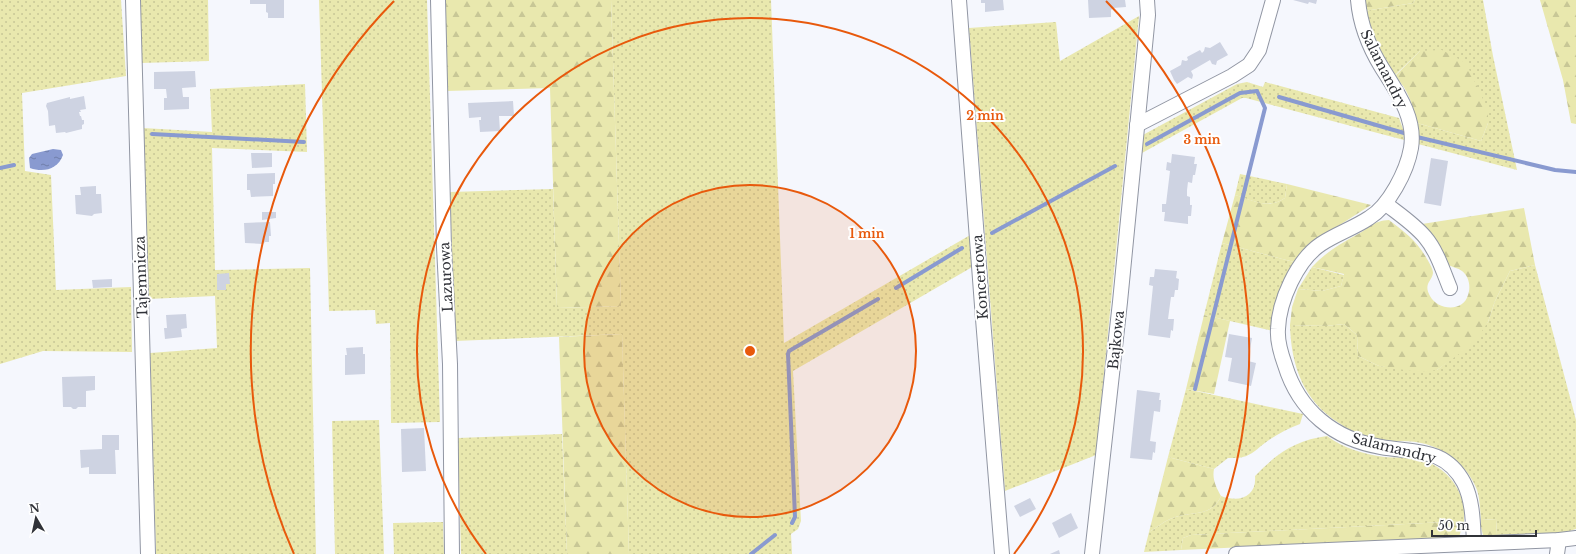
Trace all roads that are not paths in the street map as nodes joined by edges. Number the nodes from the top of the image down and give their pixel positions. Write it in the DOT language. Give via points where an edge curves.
graph roads {
  1 [pos="133,0"];
  2 [pos="438,0"];
  3 [pos="959,0"];
  4 [pos="1147,0"];
  5 [pos="1272,0"];
  6 [pos="1358,0"];
  7 [pos="1137,125"];
  8 [pos="1386,204"];
  9 [pos="1450,288"];
  10 [pos="1576,538"];
  11 [pos="1474,543"];
  12 [pos="1558,547"];
  13 [pos="148,554"];
  14 [pos="452,554"];
  15 [pos="1002,554"];
  16 [pos="1092,554"];
  17 [pos="1236,554"];
  1 -- 13 [label="street, Tajemnicza"];
  2 -- 14 [label="street, Lazurowa" via="444,247 450,364"];
  3 -- 15 [label="street, Koncertowa"];
  4 -- 7 [label="street, Bajkowa" via="1148,15"];
  5 -- 7 [label="street" via="1259,50 1250,65"];
  6 -- 8 [label="street, Salamandry" via="1363,30 1405,106 1410,127 1411,148 1408,158"];
  7 -- 16 [label="street, Bajkowa"];
  8 -- 9 [label="street" via="1425,237"];
  8 -- 11 [label="street, Salamandry" via="1370,218 1321,244 1307,255 1290,284 1280,313 1280,349 1295,389 1322,423 1337,433 1380,447 1422,452 1439,457 1455,470 1467,491"];
  10 -- 12 [label="street"];
  11 -- 12 [label="street"];
  11 -- 17 [label="street"];
}
